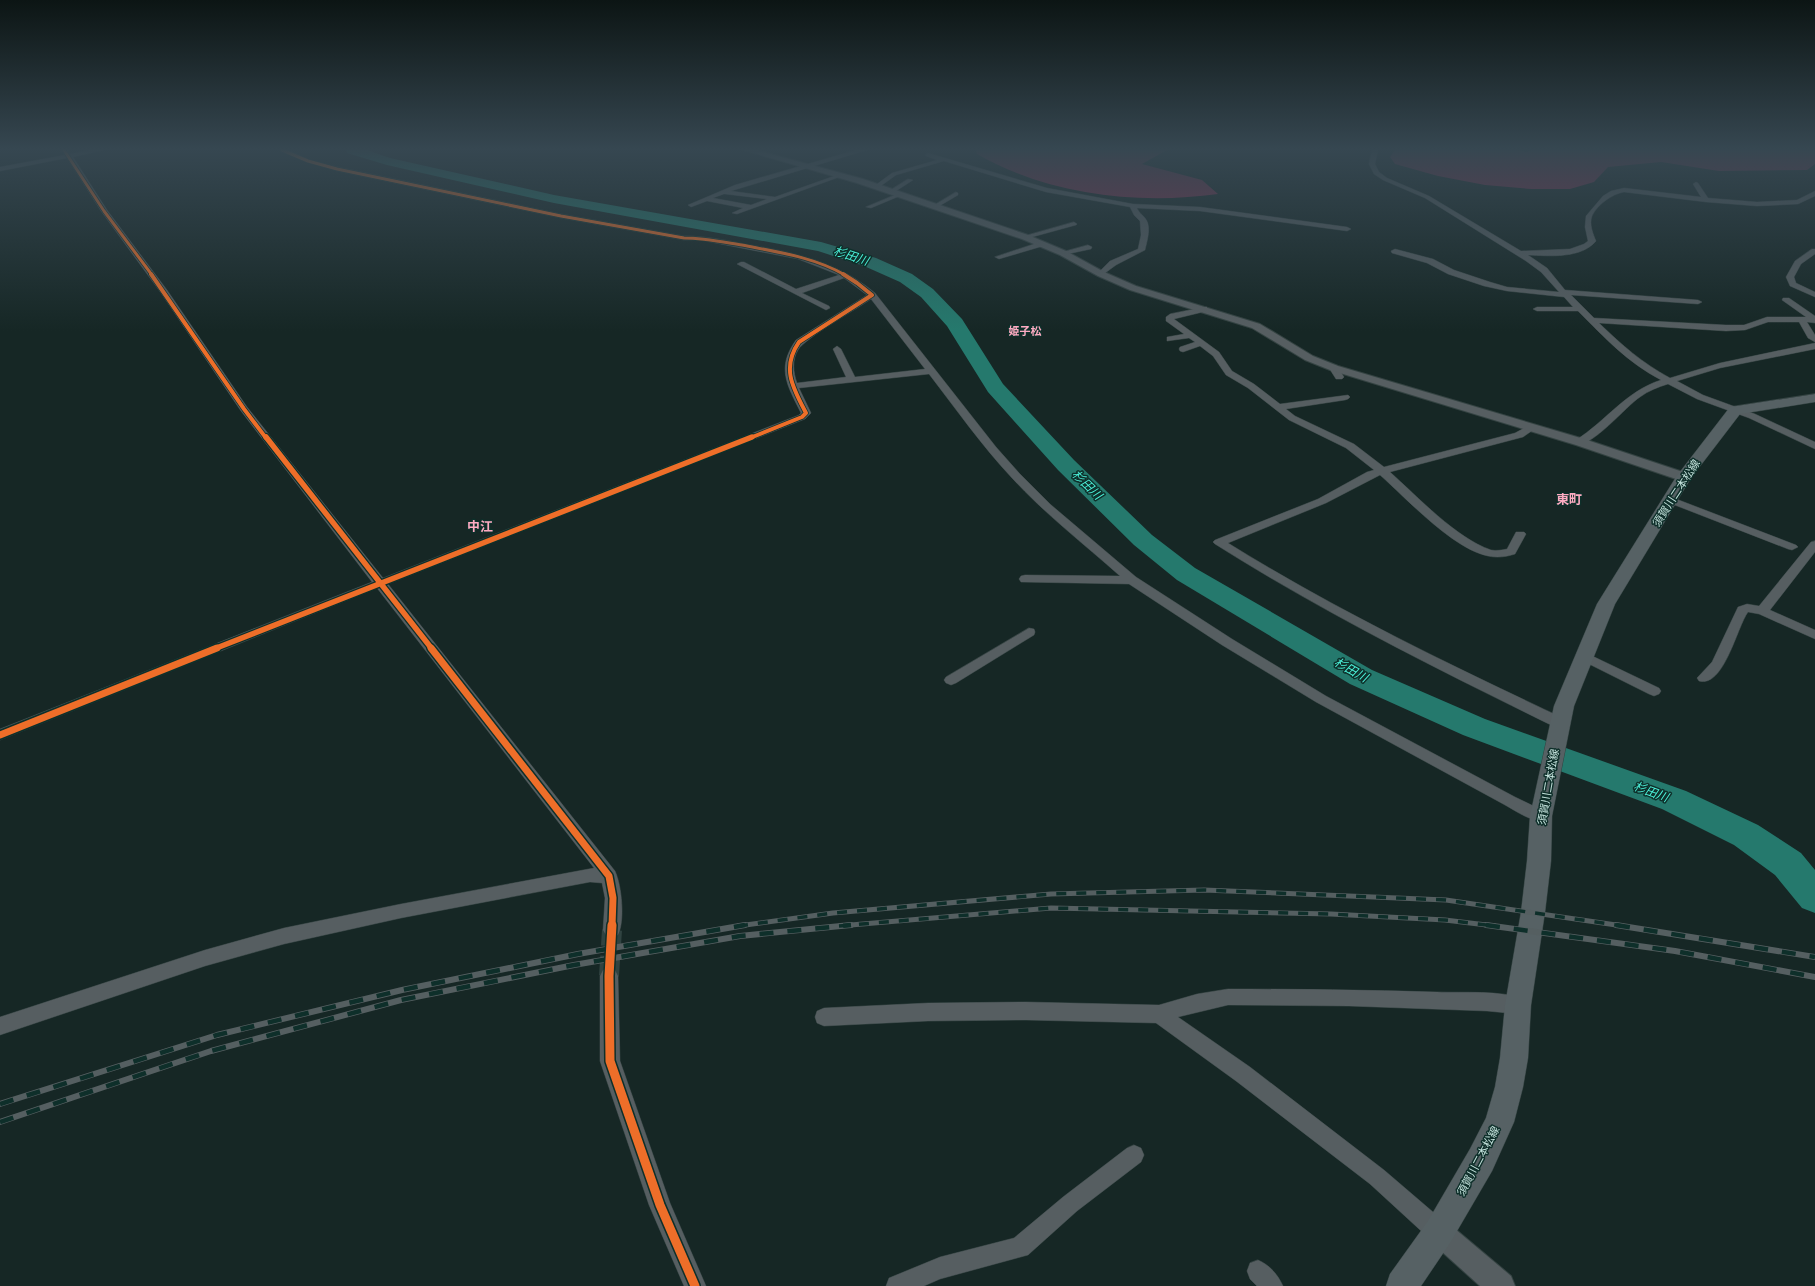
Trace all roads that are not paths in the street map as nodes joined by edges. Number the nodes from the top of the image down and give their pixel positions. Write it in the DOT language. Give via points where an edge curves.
graph roads {
  1 [pos="103,210"];
  2 [pos="533,210"];
  3 [pos="742,210"];
  4 [pos="943,210"];
  5 [pos="1135,210"];
  6 [pos="1207,210"];
  7 [pos="1449,210"];
  8 [pos="1594,210"];
  9 [pos="734,213"];
  10 [pos="1074,224"];
  11 [pos="1347,229"];
  12 [pos="1025,237"];
  13 [pos="1040,244"];
  14 [pos="1088,246"];
  15 [pos="1395,251"];
  16 [pos="1815,251"];
  17 [pos="1063,253"];
  18 [pos="1522,253"];
  19 [pos="1000,257"];
  20 [pos="741,264"];
  21 [pos="1101,274"];
  22 [pos="845,275"];
  23 [pos="796,292"];
  24 [pos="1564,293"];
  25 [pos="872,295"];
  26 [pos="1815,295"];
  27 [pos="1786,300"];
  28 [pos="1698,302"];
  29 [pos="826,308"];
  30 [pos="1204,309"];
  31 [pos="1537,309"];
  32 [pos="1581,309"];
  33 [pos="1592,320"];
  34 [pos="1815,320"];
  35 [pos="1802,321"];
  36 [pos="1191,335"];
  37 [pos="1815,339"];
  38 [pos="1170,340"];
  39 [pos="1202,343"];
  40 [pos="1815,346"];
  41 [pos="837,348"];
  42 [pos="1183,349"];
  43 [pos="1334,368"];
  44 [pos="931,371"];
  45 [pos="1339,377"];
  46 [pos="852,380"];
  47 [pos="1668,380"];
  48 [pos="793,386"];
  49 [pos="1345,397"];
  50 [pos="1815,398"];
  51 [pos="1278,407"];
  52 [pos="1736,410"];
  53 [pos="1531,428"];
  54 [pos="1580,442"];
  55 [pos="1815,446"];
  56 [pos="1382,471"];
  57 [pos="1684,477"];
  58 [pos="1670,500"];
  59 [pos="1520,534"];
  60 [pos="1815,544"];
  61 [pos="1792,547"];
  62 [pos="1025,579"];
  63 [pos="1132,580"];
  64 [pos="380,583"];
  65 [pos="1762,611"];
  66 [pos="1029,632"];
  67 [pos="1815,635"];
  68 [pos="1584,656"];
  69 [pos="1704,678"];
  70 [pos="951,680"];
  71 [pos="1654,692"];
  72 [pos="1559,726"];
  73 [pos="0,735"];
  74 [pos="1542,812"];
  75 [pos="609,876"];
  76 [pos="612,930"];
  77 [pos="609,976"];
  78 [pos="1518,1005"];
  79 [pos="1159,1014"];
  80 [pos="824,1017"];
  81 [pos="0,1026"];
  82 [pos="1134,1155"];
  83 [pos="1439,1232"];
  84 [pos="695,1286"];
  85 [pos="897,1286"];
  86 [pos="1402,1286"];
  87 [pos="1502,1286"];
  1 -- 64 [label="street" via="164,292 244,409"];
  2 -- 22 [label="street" via="777,253 822,265"];
  3 -- 9 [label="street"];
  4 -- 12 [label="street"];
  5 -- 21 [label="street" via="1143,220 1145,235 1140,250 1113,263"];
  6 -- 11 [label="street"];
  7 -- 18 [label="street"];
  8 -- 18 [label="street" via="1589,216 1588,226 1592,241 1589,246 1560,252"];
  10 -- 12 [label="street"];
  12 -- 13 [label="street"];
  13 -- 17 [label="street"];
  13 -- 19 [label="street"];
  14 -- 17 [label="street"];
  15 -- 24 [label="street" via="1507,289"];
  16 -- 26 [label="street" via="1798,263 1790,278 1793,284"];
  17 -- 21 [label="street"];
  18 -- 24 [label="street" via="1544,270"];
  20 -- 23 [label="street"];
  21 -- 30 [label="street" via="1133,288"];
  22 -- 23 [label="street"];
  22 -- 25 [label="street"];
  23 -- 29 [label="street"];
  24 -- 28 [label="street"];
  24 -- 32 [label="street"];
  25 -- 44 [label="street"];
  25 -- 48 [label="street" via="793,348 789,378"];
  27 -- 34 [label="street"];
  30 -- 36 [label="street" via="1169,317 1170,321"];
  30 -- 43 [label="street" via="1256,326 1309,358"];
  31 -- 32 [label="street"];
  32 -- 33 [label="street"];
  33 -- 35 [label="street" via="1726,328 1745,327 1767,320"];
  33 -- 47 [label="street" via="1626,354"];
  34 -- 35 [label="street"];
  35 -- 37 [label="street"];
  36 -- 38 [label="street"];
  36 -- 39 [label="street"];
  39 -- 42 [label="street"];
  39 -- 51 [label="street" via="1216,354 1229,373"];
  40 -- 47 [label="street" via="1706,369"];
  41 -- 46 [label="street"];
  43 -- 45 [label="street"];
  43 -- 53 [label="street"];
  44 -- 46 [label="street"];
  44 -- 63 [label="street" via="1016,476 1046,506"];
  46 -- 48 [label="street"];
  47 -- 52 [label="street" via="1700,397"];
  47 -- 54 [label="street" via="1634,396 1597,431"];
  48 -- 64 [label="street" via="806,413 802,417"];
  49 -- 51 [label="street"];
  50 -- 52 [label="main road"];
  51 -- 56 [label="street" via="1292,418 1350,446"];
  52 -- 55 [label="street"];
  52 -- 57 [label="main road, 須賀川二本松線"];
  53 -- 54 [label="street"];
  53 -- 56 [label="street" via="1519,435"];
  54 -- 57 [label="street"];
  56 -- 59 [label="street" via="1445,527 1483,550 1497,554 1510,552"];
  56 -- 72 [label="street" via="1322,501 1219,542 1358,624"];
  57 -- 58 [label="main road, 須賀川二本松線"];
  58 -- 61 [label="street"];
  58 -- 68 [label="main road, 須賀川二本松線" via="1606,604"];
  60 -- 65 [label="street"];
  62 -- 63 [label="street"];
  63 -- 74 [label="street" via="1227,642 1321,698 1510,800"];
  64 -- 73 [label="street"];
  64 -- 75 [label="street"];
  65 -- 67 [label="street"];
  65 -- 69 [label="street" via="1747,608 1742,610 1718,664"];
  66 -- 70 [label="street"];
  68 -- 71 [label="street"];
  68 -- 72 [label="main road, 須賀川二本松線" via="1564,706"];
  72 -- 74 [label="main road, 須賀川二本松線"];
  74 -- 78 [label="main road, 須賀川二本松線" via="1531,930"];
  75 -- 76 [label="street" via="613,898"];
  75 -- 81 [label="street" via="590,875 284,936 205,958"];
  77 -- 84 [label="street" via="610,1061 660,1205"];
  78 -- 79 [label="street" via="1349,998 1228,997"];
  78 -- 83 [label="main road, 須賀川二本松線" via="1514,1058 1499,1122 1481,1160"];
  79 -- 80 [label="street" via="1026,1011"];
  79 -- 83 [label="street" via="1267,1092 1377,1177"];
  82 -- 85 [label="street" via="1070,1204 1020,1247 940,1268"];
  83 -- 86 [label="main road, 須賀川二本松線"];
  83 -- 87 [label="street"];
}
